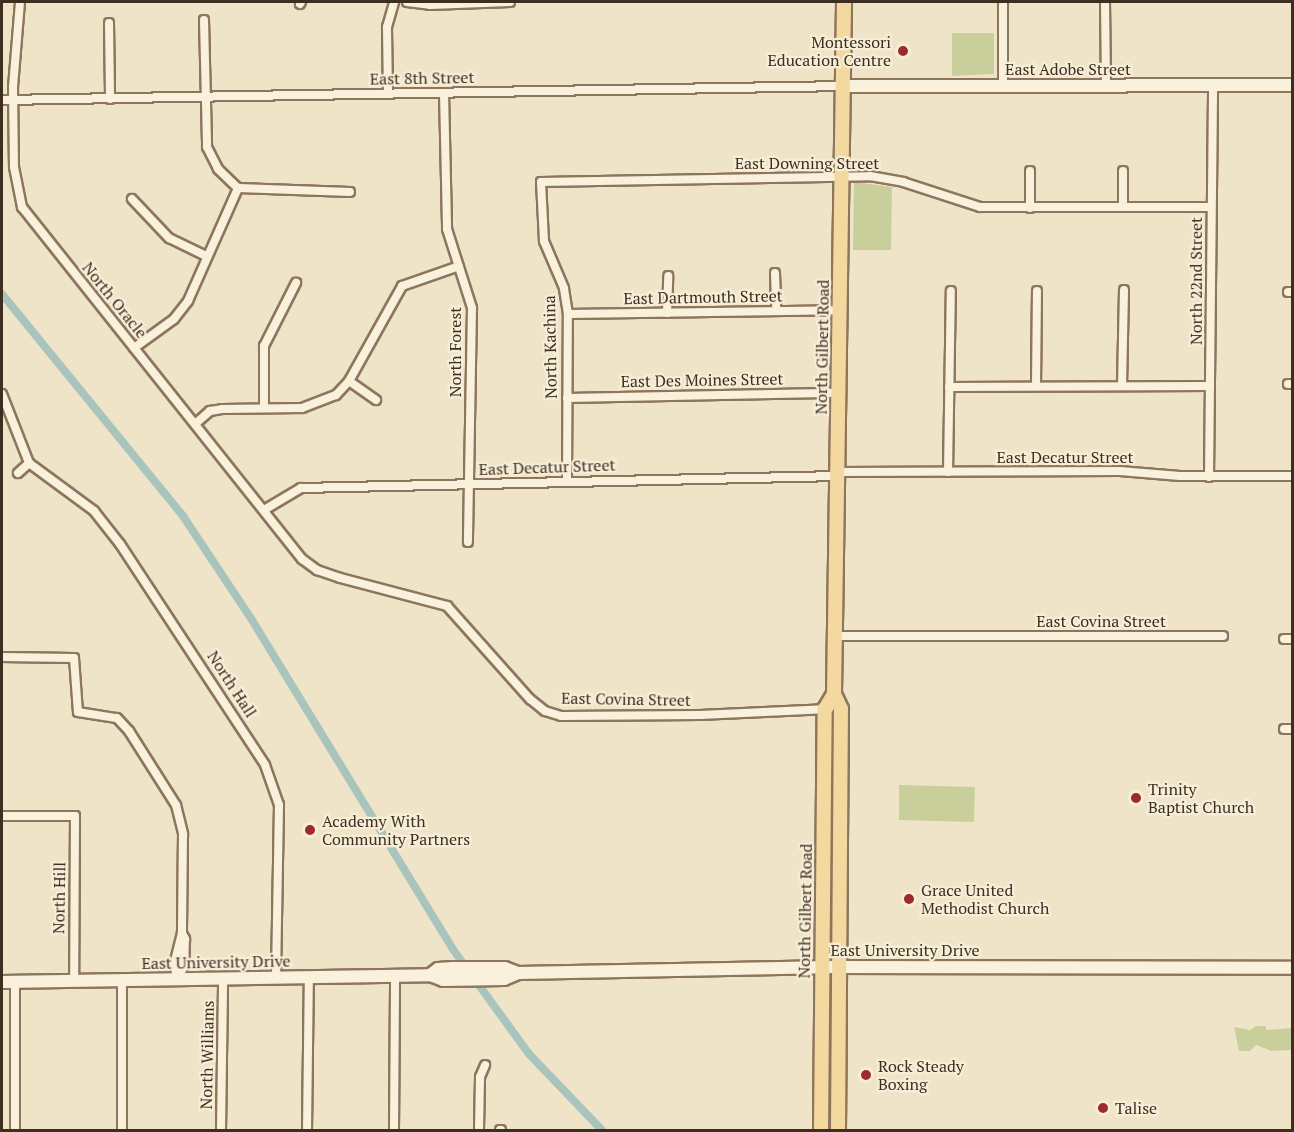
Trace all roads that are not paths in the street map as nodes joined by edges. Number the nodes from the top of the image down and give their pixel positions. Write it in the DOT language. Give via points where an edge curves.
graph roads {
  1 [pos="20,2"];
  2 [pos="394,2"];
  3 [pos="406,2"];
  4 [pos="510,2"];
  5 [pos="844,2"];
  6 [pos="1003,2"];
  7 [pos="1105,2"];
  8 [pos="204,20"];
  9 [pos="109,23"];
  10 [pos="1293,85"];
  11 [pos="843,86"];
  12 [pos="1003,86"];
  13 [pos="1106,86"];
  14 [pos="1213,86"];
  15 [pos="388,93"];
  16 [pos="444,93"];
  17 [pos="206,98"];
  18 [pos="110,99"];
  19 [pos="2,100"];
  20 [pos="14,100"];
  21 [pos="1030,171"];
  22 [pos="1123,171"];
  23 [pos="841,175"];
  24 [pos="541,182"];
  25 [pos="238,188"];
  26 [pos="350,192"];
  27 [pos="132,199"];
  28 [pos="1123,207"];
  29 [pos="1211,207"];
  30 [pos="1030,208"];
  31 [pos="206,256"];
  32 [pos="459,266"];
  33 [pos="775,273"];
  34 [pos="668,276"];
  35 [pos="296,284"];
  36 [pos="1124,290"];
  37 [pos="951,291"];
  38 [pos="1037,291"];
  39 [pos="839,310"];
  40 [pos="776,311"];
  41 [pos="667,313"];
  42 [pos="568,314"];
  43 [pos="134,348"];
  44 [pos="349,381"];
  45 [pos="1036,386"];
  46 [pos="1122,386"];
  47 [pos="1210,386"];
  48 [pos="949,387"];
  49 [pos="838,393"];
  50 [pos="2,394"];
  51 [pos="567,398"];
  52 [pos="376,400"];
  53 [pos="264,408"];
  54 [pos="195,424"];
  55 [pos="29,463"];
  56 [pos="948,472"];
  57 [pos="18,473"];
  58 [pos="837,474"];
  59 [pos="1293,476"];
  60 [pos="1209,477"];
  61 [pos="567,480"];
  62 [pos="468,484"];
  63 [pos="264,510"];
  64 [pos="468,542"];
  65 [pos="317,570"];
  66 [pos="835,636"];
  67 [pos="1223,636"];
  68 [pos="2,657"];
  69 [pos="834,694"];
  70 [pos="825,709"];
  71 [pos="841,710"];
  72 [pos="824,772"];
  73 [pos="2,816"];
  74 [pos="823,820"];
  75 [pos="840,820"];
  76 [pos="840,869"];
  77 [pos="820,967"];
  78 [pos="839,968"];
  79 [pos="1293,968"];
  80 [pos="518,973"];
  81 [pos="430,975"];
  82 [pos="395,976"];
  83 [pos="309,977"];
  84 [pos="276,978"];
  85 [pos="223,979"];
  86 [pos="122,980"];
  87 [pos="178,980"];
  88 [pos="74,981"];
  89 [pos="2,982"];
  90 [pos="15,982"];
  91 [pos="485,1065"];
  92 [pos="821,1097"];
  93 [pos="839,1097"];
  94 [pos="15,1131"];
  95 [pos="122,1131"];
  96 [pos="221,1131"];
  97 [pos="308,1131"];
  98 [pos="394,1131"];
  99 [pos="479,1131"];
  100 [pos="821,1131"];
  101 [pos="838,1131"];
  1 -- 20 [label="street, North Oracle"];
  2 -- 15 [label="street" via="387,27"];
  3 -- 4 [label="street"];
  5 -- 11 [label="main road, North Gilbert Road"];
  6 -- 12 [label="street"];
  7 -- 13 [label="street"];
  8 -- 17 [label="street"];
  9 -- 18 [label="street"];
  10 -- 14 [label="main road, East Adobe Street"];
  11 -- 12 [label="main road, East Adobe Street"];
  11 -- 16 [label="street, East 8th Street"];
  11 -- 23 [label="main road, North Gilbert Road"];
  12 -- 13 [label="main road, East Adobe Street"];
  13 -- 14 [label="main road, East Adobe Street"];
  14 -- 29 [label="street, North 22nd Street"];
  15 -- 16 [label="street, East 8th Street"];
  15 -- 17 [label="street, East 8th Street"];
  16 -- 32 [label="street, North Forest" via="447,229"];
  17 -- 18 [label="street, East 8th Street"];
  17 -- 25 [label="street" via="207,147 218,169"];
  18 -- 20 [label="street, East 8th Street"];
  19 -- 20 [label="street, East 8th Street"];
  20 -- 43 [label="street, North Oracle" via="15,188 22,207"];
  21 -- 30 [label="street"];
  22 -- 28 [label="street"];
  23 -- 24 [label="street, East Downing Street"];
  23 -- 30 [label="street, East Downing Street" via="895,179 980,207"];
  23 -- 39 [label="main road, North Gilbert Road"];
  24 -- 42 [label="street, North Kachina" via="544,241 564,288"];
  25 -- 26 [label="street"];
  25 -- 31 [label="street"];
  27 -- 31 [label="street" via="162,233"];
  28 -- 29 [label="street, East Downing Street"];
  28 -- 30 [label="street, East Downing Street"];
  29 -- 47 [label="street, North 22nd Street"];
  31 -- 43 [label="street" via="188,301 174,319"];
  32 -- 44 [label="street" via="402,286"];
  32 -- 62 [label="street, North Forest" via="472,308"];
  33 -- 40 [label="street"];
  34 -- 41 [label="street"];
  35 -- 53 [label="street" via="264,346"];
  36 -- 46 [label="street"];
  37 -- 48 [label="street"];
  38 -- 45 [label="street"];
  39 -- 40 [label="street, East Dartmouth Street"];
  39 -- 49 [label="main road, North Gilbert Road"];
  40 -- 41 [label="street, East Dartmouth Street"];
  41 -- 42 [label="street, East Dartmouth Street"];
  42 -- 51 [label="street, North Kachina"];
  43 -- 54 [label="street, North Oracle"];
  44 -- 52 [label="street"];
  44 -- 53 [label="street" via="321,404"];
  45 -- 46 [label="street"];
  45 -- 48 [label="street"];
  46 -- 47 [label="street"];
  47 -- 60 [label="street, North 22nd Street"];
  48 -- 56 [label="street"];
  49 -- 51 [label="street, East Des Moines Street"];
  49 -- 58 [label="main road, North Gilbert Road"];
  50 -- 55 [label="street"];
  51 -- 61 [label="street, North Kachina"];
  53 -- 54 [label="street" via="210,411"];
  54 -- 63 [label="street, North Oracle"];
  55 -- 57 [label="street"];
  55 -- 84 [label="street, North Hall" via="94,511 120,544 266,765 279,805"];
  56 -- 58 [label="street, East Decatur Street"];
  56 -- 60 [label="street, East Decatur Street" via="1120,471"];
  58 -- 61 [label="street, East Decatur Street"];
  58 -- 66 [label="main road, North Gilbert Road"];
  59 -- 60 [label="street, East Decatur Street"];
  61 -- 62 [label="street, East Decatur Street"];
  62 -- 63 [label="street, East Decatur Street" via="301,489"];
  62 -- 64 [label="street, North Forest"];
  63 -- 65 [label="street, North Oracle" via="302,558"];
  65 -- 70 [label="street, East Covina Street" via="447,606 530,699 545,711 561,716 770,715"];
  66 -- 67 [label="street, East Covina Street"];
  66 -- 69 [label="main road, North Gilbert Road"];
  68 -- 87 [label="street" via="74,658 78,712 117,718 129,730 176,805 183,834 182,933 174,965"];
  69 -- 70 [label="main road, North Gilbert Road"];
  69 -- 71 [label="main road, North Gilbert Road"];
  70 -- 71 [label="street, East Covina Street"];
  70 -- 72 [label="main road, North Gilbert Road"];
  71 -- 75 [label="main road, North Gilbert Road"];
  72 -- 74 [label="main road, North Gilbert Road"];
  72 -- 75 [label="main road" via="830,781 833,816"];
  73 -- 88 [label="street, North Hill" via="75,816"];
  74 -- 76 [label="main road" via="831,827 833,851"];
  74 -- 77 [label="main road, North Gilbert Road"];
  75 -- 76 [label="main road, North Gilbert Road"];
  76 -- 78 [label="main road, North Gilbert Road"];
  77 -- 78 [label="main road, East University Drive"];
  77 -- 80 [label="main road, East University Drive"];
  77 -- 92 [label="main road, North Gilbert Road"];
  78 -- 79 [label="main road, East University Drive"];
  78 -- 93 [label="main road, North Gilbert Road"];
  80 -- 81 [label="main road, East University Drive" via="504,979 462,980"];
  80 -- 81 [label="main road, East University Drive" via="505,968 453,968 438,969"];
  81 -- 82 [label="main road, East University Drive"];
  82 -- 83 [label="main road, East University Drive"];
  82 -- 98 [label="street"];
  83 -- 84 [label="main road, East University Drive"];
  83 -- 97 [label="street"];
  84 -- 85 [label="main road, East University Drive"];
  85 -- 87 [label="main road, East University Drive"];
  85 -- 96 [label="street, North Williams"];
  86 -- 87 [label="main road, East University Drive"];
  86 -- 88 [label="main road, East University Drive"];
  86 -- 95 [label="street"];
  88 -- 90 [label="main road, East University Drive"];
  89 -- 90 [label="main road, East University Drive"];
  90 -- 94 [label="street"];
  91 -- 99 [label="street" via="480,1077"];
  92 -- 93 [label="main road"];
  92 -- 100 [label="main road, North Gilbert Road"];
  93 -- 101 [label="main road, North Gilbert Road"];
}
